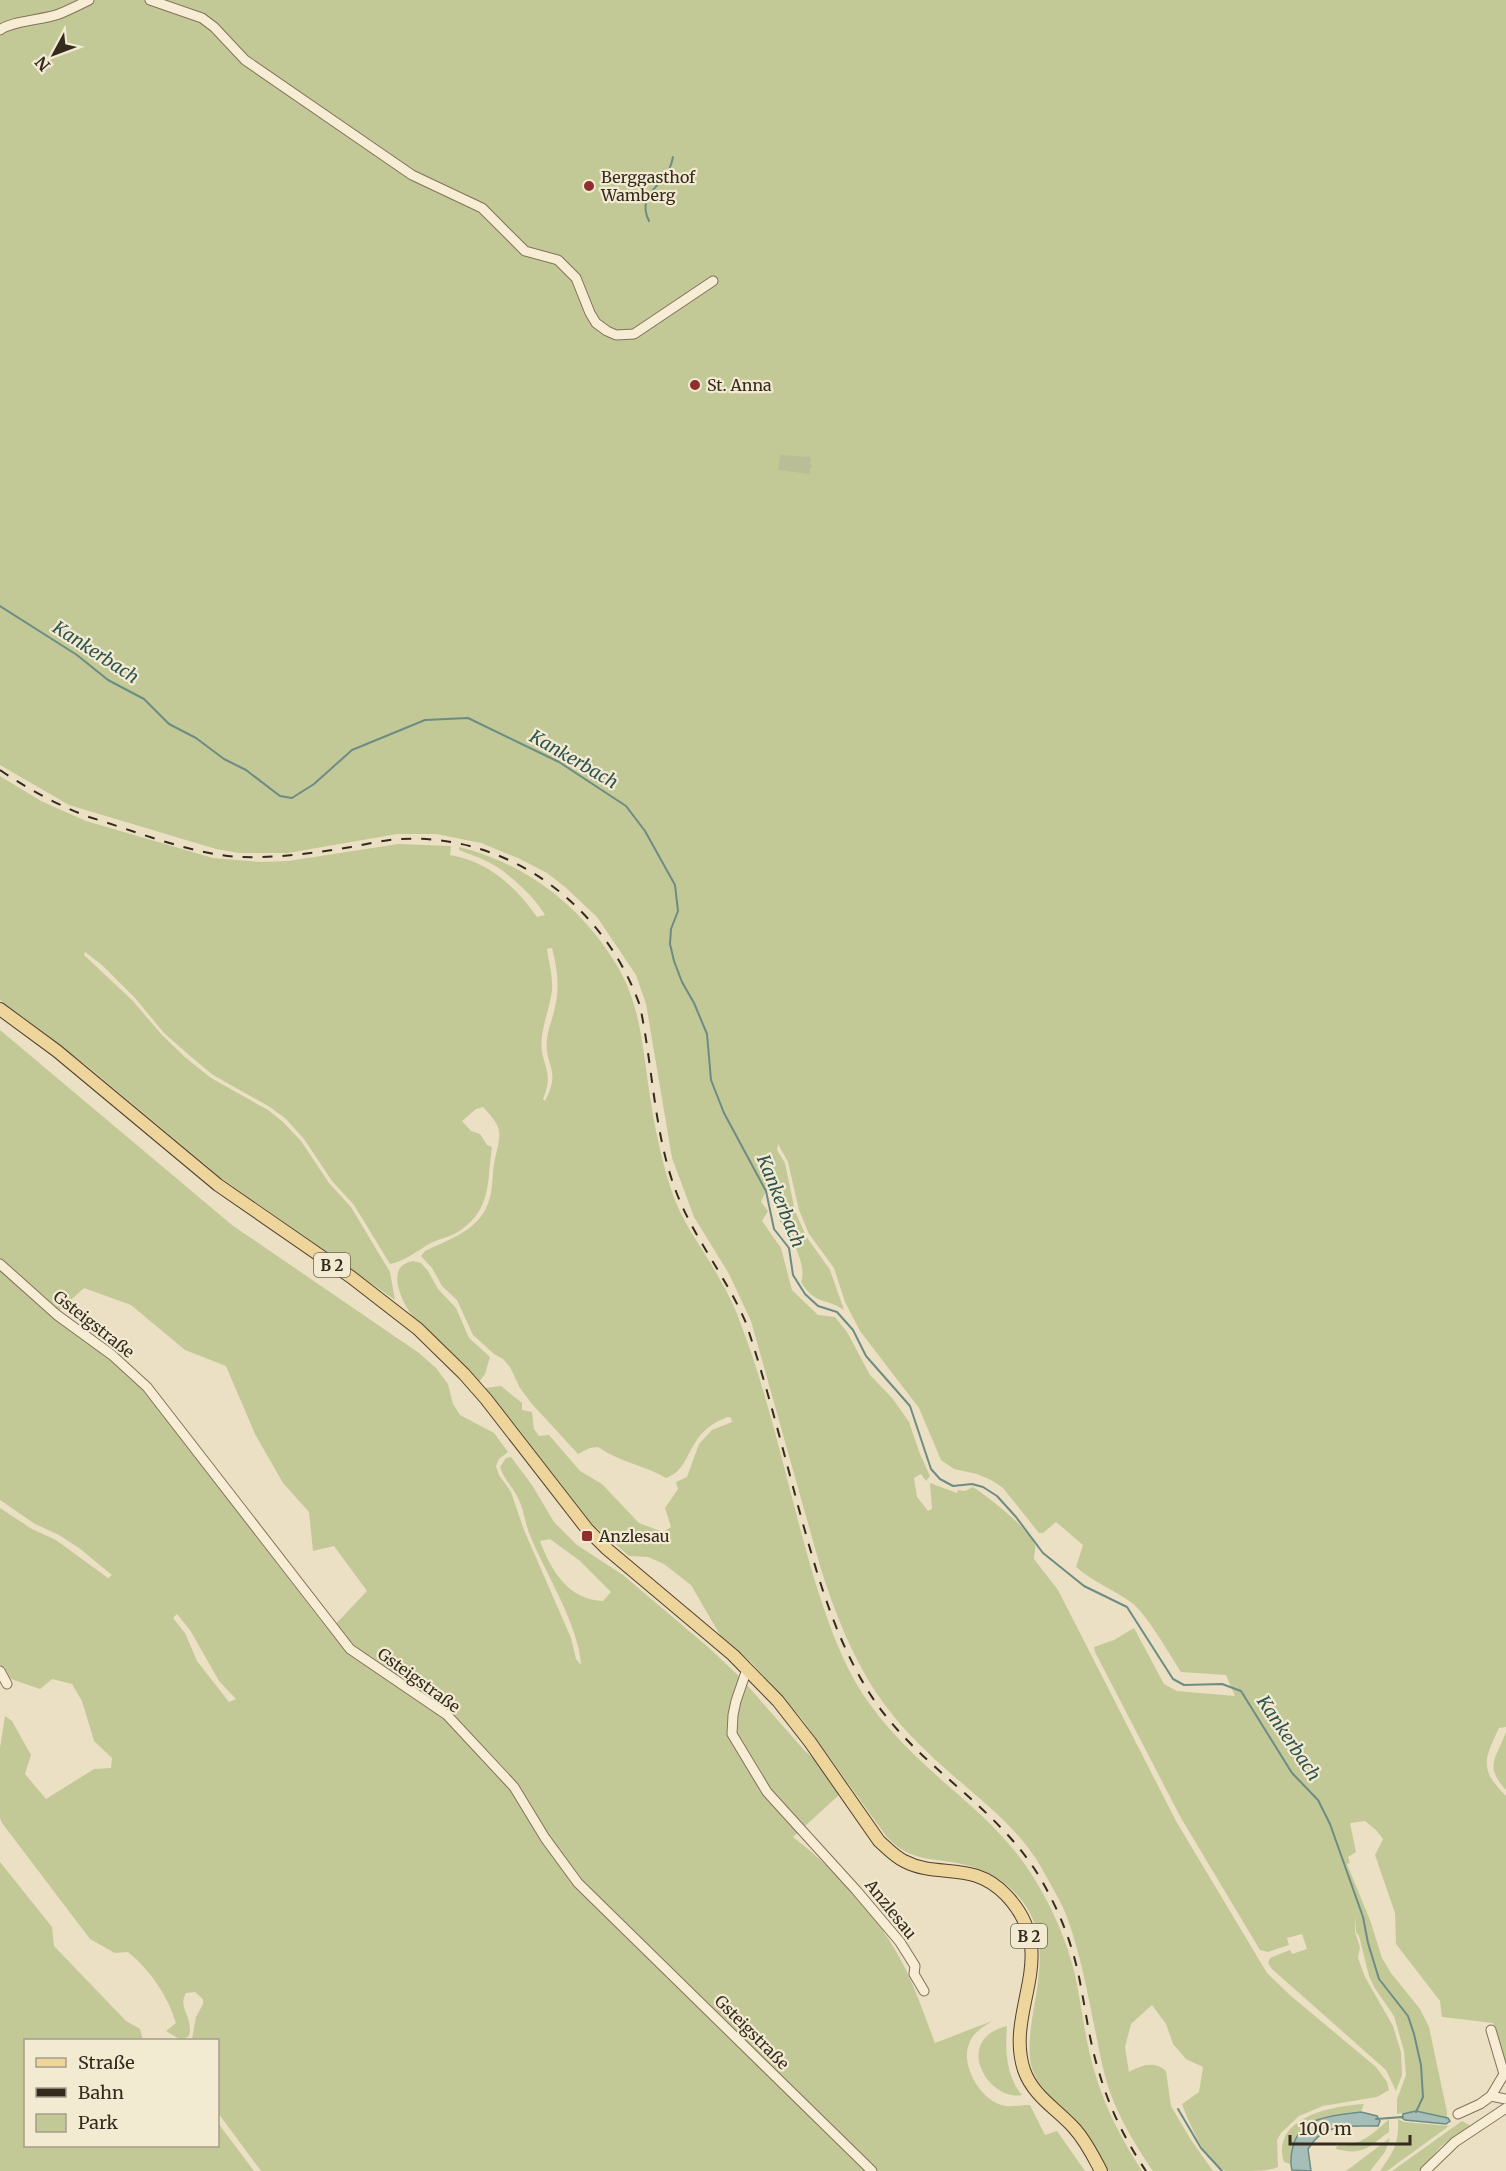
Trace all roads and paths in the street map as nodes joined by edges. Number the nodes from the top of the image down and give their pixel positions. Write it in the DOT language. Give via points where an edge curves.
graph roads {
  1 [pos="89,0"];
  2 [pos="150,0"];
  3 [pos="0,30"];
  4 [pos="713,281"];
  5 [pos="0,1009"];
  6 [pos="0,1264"];
  7 [pos="747,1669"];
  8 [pos="0,1671"];
  9 [pos="7,1684"];
  10 [pos="924,1991"];
  11 [pos="1491,2030"];
  12 [pos="1493,2097"];
  13 [pos="1506,2099"];
  14 [pos="1506,2108"];
  15 [pos="1458,2114"];
  16 [pos="872,2171"];
  17 [pos="1101,2171"];
  18 [pos="1425,2171"];
  1 -- 3 [label="street" via="60,14"];
  2 -- 4 [label="street" via="202,18 245,60 412,175 482,208 525,251 558,260 576,278 590,314 607,331 634,334"];
  5 -- 7 [label="main road, B 2" via="218,1185 351,1277 418,1329 486,1399 587,1529"];
  6 -- 16 [label="street, Gsteigstraße" via="147,1386 350,1649 447,1715 514,1787 578,1883"];
  7 -- 10 [label="street, Anzlesau" via="736,1701 732,1734 767,1792 900,1942"];
  7 -- 17 [label="main road, B 2" via="796,1724 879,1841 892,1853 918,1866 979,1876 1004,1893 1022,1914 1032,1948 1020,2037 1024,2069 1039,2095 1089,2147"];
  8 -- 9 [label="street"];
  11 -- 12 [label="street" via="1504,2074"];
  12 -- 13 [label="street"];
  12 -- 15 [label="street"];
  14 -- 18 [label="street" via="1455,2142"];
}
